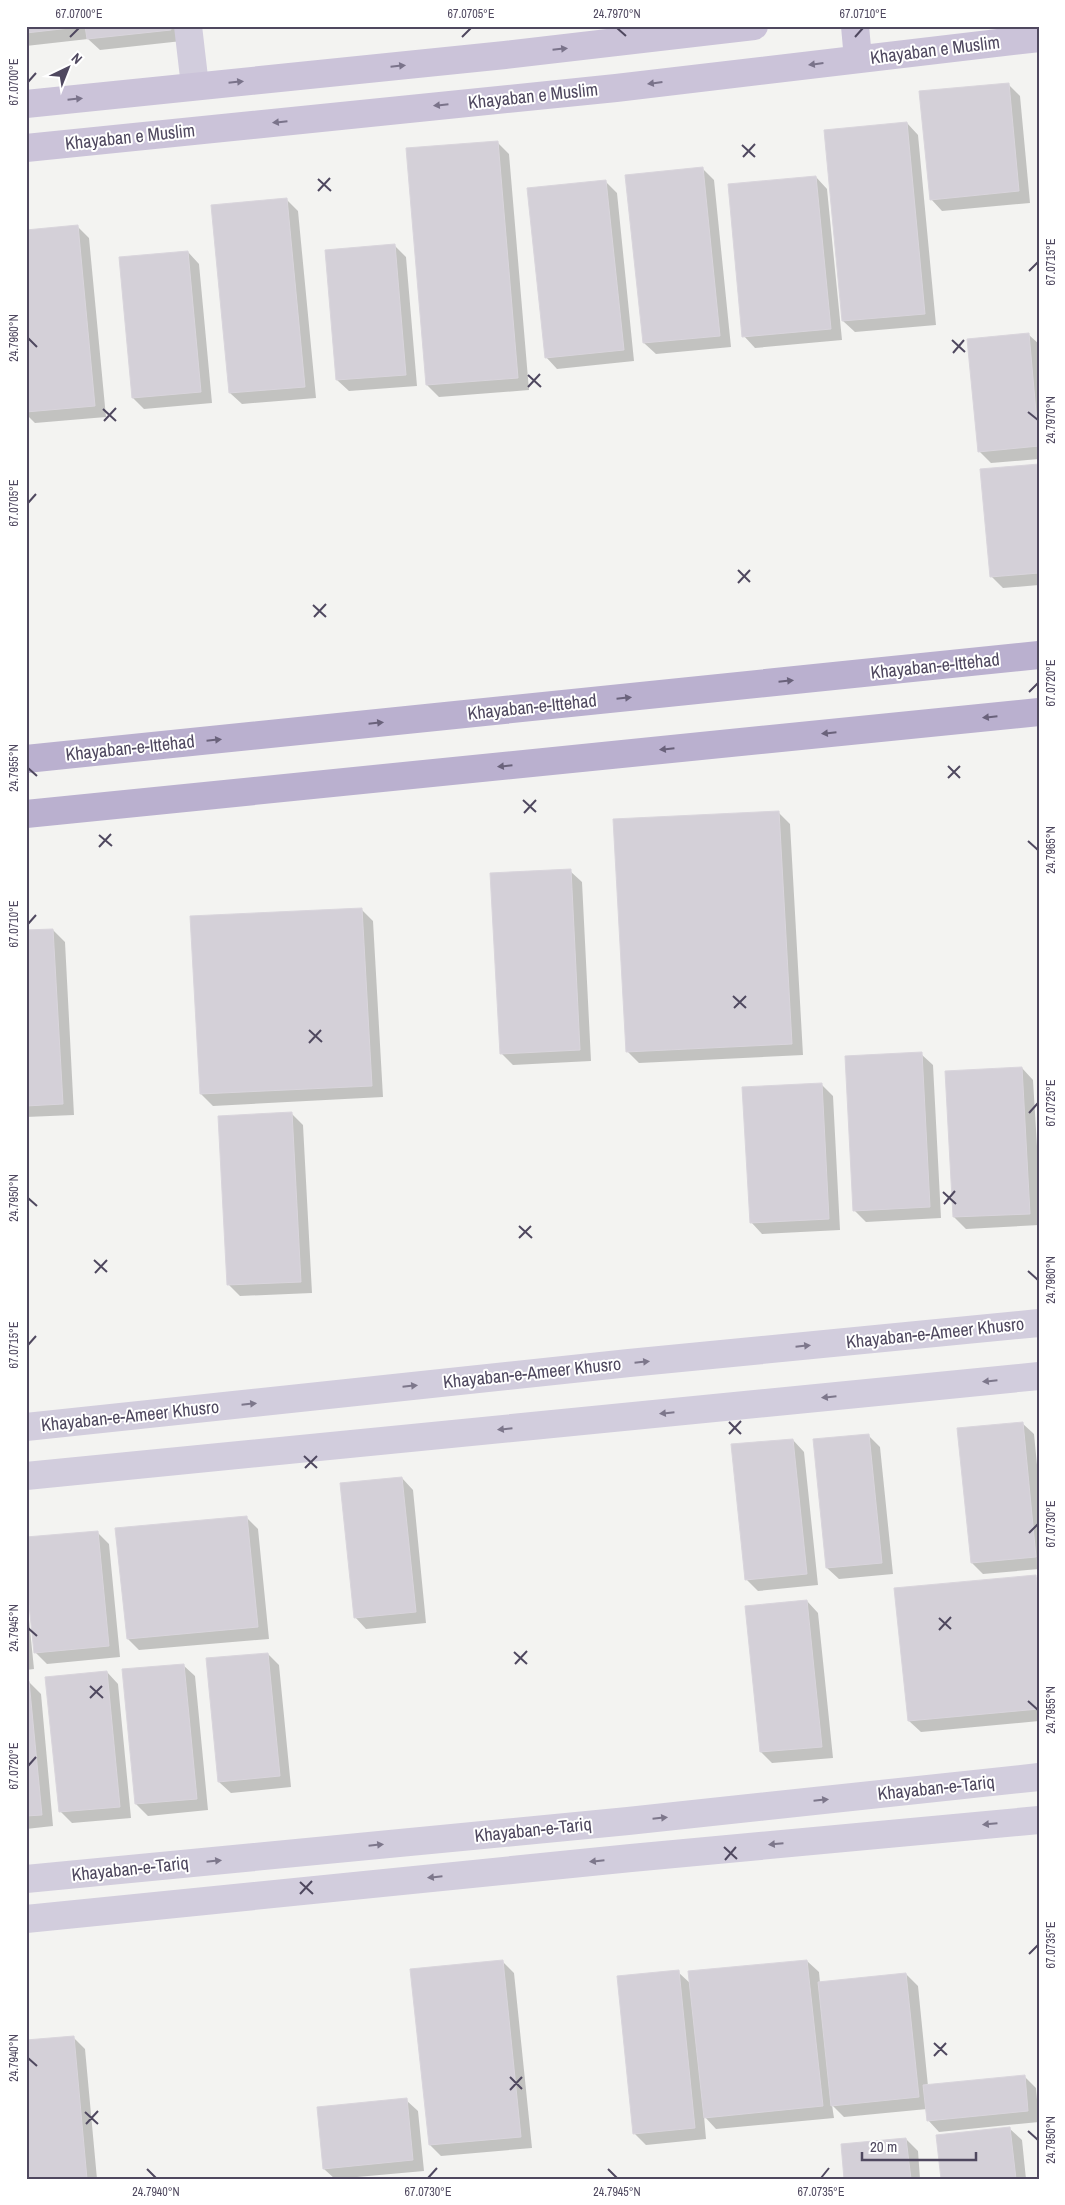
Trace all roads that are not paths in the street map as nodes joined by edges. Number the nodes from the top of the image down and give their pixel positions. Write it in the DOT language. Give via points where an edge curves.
graph roads {
  1 [pos="188,26"];
  2 [pos="754,26"];
  3 [pos="855,26"];
  4 [pos="612,35"];
  5 [pos="1038,38"];
  6 [pos="504,56"];
  7 [pos="858,59"];
  8 [pos="195,86"];
  9 [pos="510,98"];
  10 [pos="26,104"];
  11 [pos="26,148"];
  12 [pos="1039,655"];
  13 [pos="1039,712"];
  14 [pos="26,759"];
  15 [pos="26,814"];
  16 [pos="1039,1323"];
  17 [pos="1039,1376"];
  18 [pos="26,1427"];
  19 [pos="26,1476"];
  20 [pos="1039,1777"];
  21 [pos="1039,1820"];
  22 [pos="628,1821"];
  23 [pos="631,1858"];
  24 [pos="26,1879"];
  25 [pos="26,1919"];
  1 -- 8 [label="street"];
  2 -- 4 [label="street"];
  3 -- 7 [label="street"];
  6 -- 4 [label="street, one-way"];
  5 -- 7 [label="street, Khayaban e Muslim"];
  8 -- 6 [label="street, one-way"];
  6 -- 9 [label="street"];
  7 -- 9 [label="street, Khayaban e Muslim, one-way"];
  10 -- 8 [label="street, one-way"];
  9 -- 11 [label="street, Khayaban e Muslim, one-way"];
  14 -- 12 [label="main road, Khayaban-e-Ittehad, one-way"];
  13 -- 15 [label="main road, one-way"];
  18 -- 16 [label="street, Khayaban-e-Ameer Khusro, one-way"];
  17 -- 19 [label="street, one-way"];
  22 -- 20 [label="street, Khayaban-e-Tariq, one-way"];
  21 -- 23 [label="street, one-way"];
  22 -- 23 [label="street"];
  24 -- 22 [label="street, Khayaban-e-Tariq, one-way"];
  23 -- 25 [label="street, one-way"];
}
